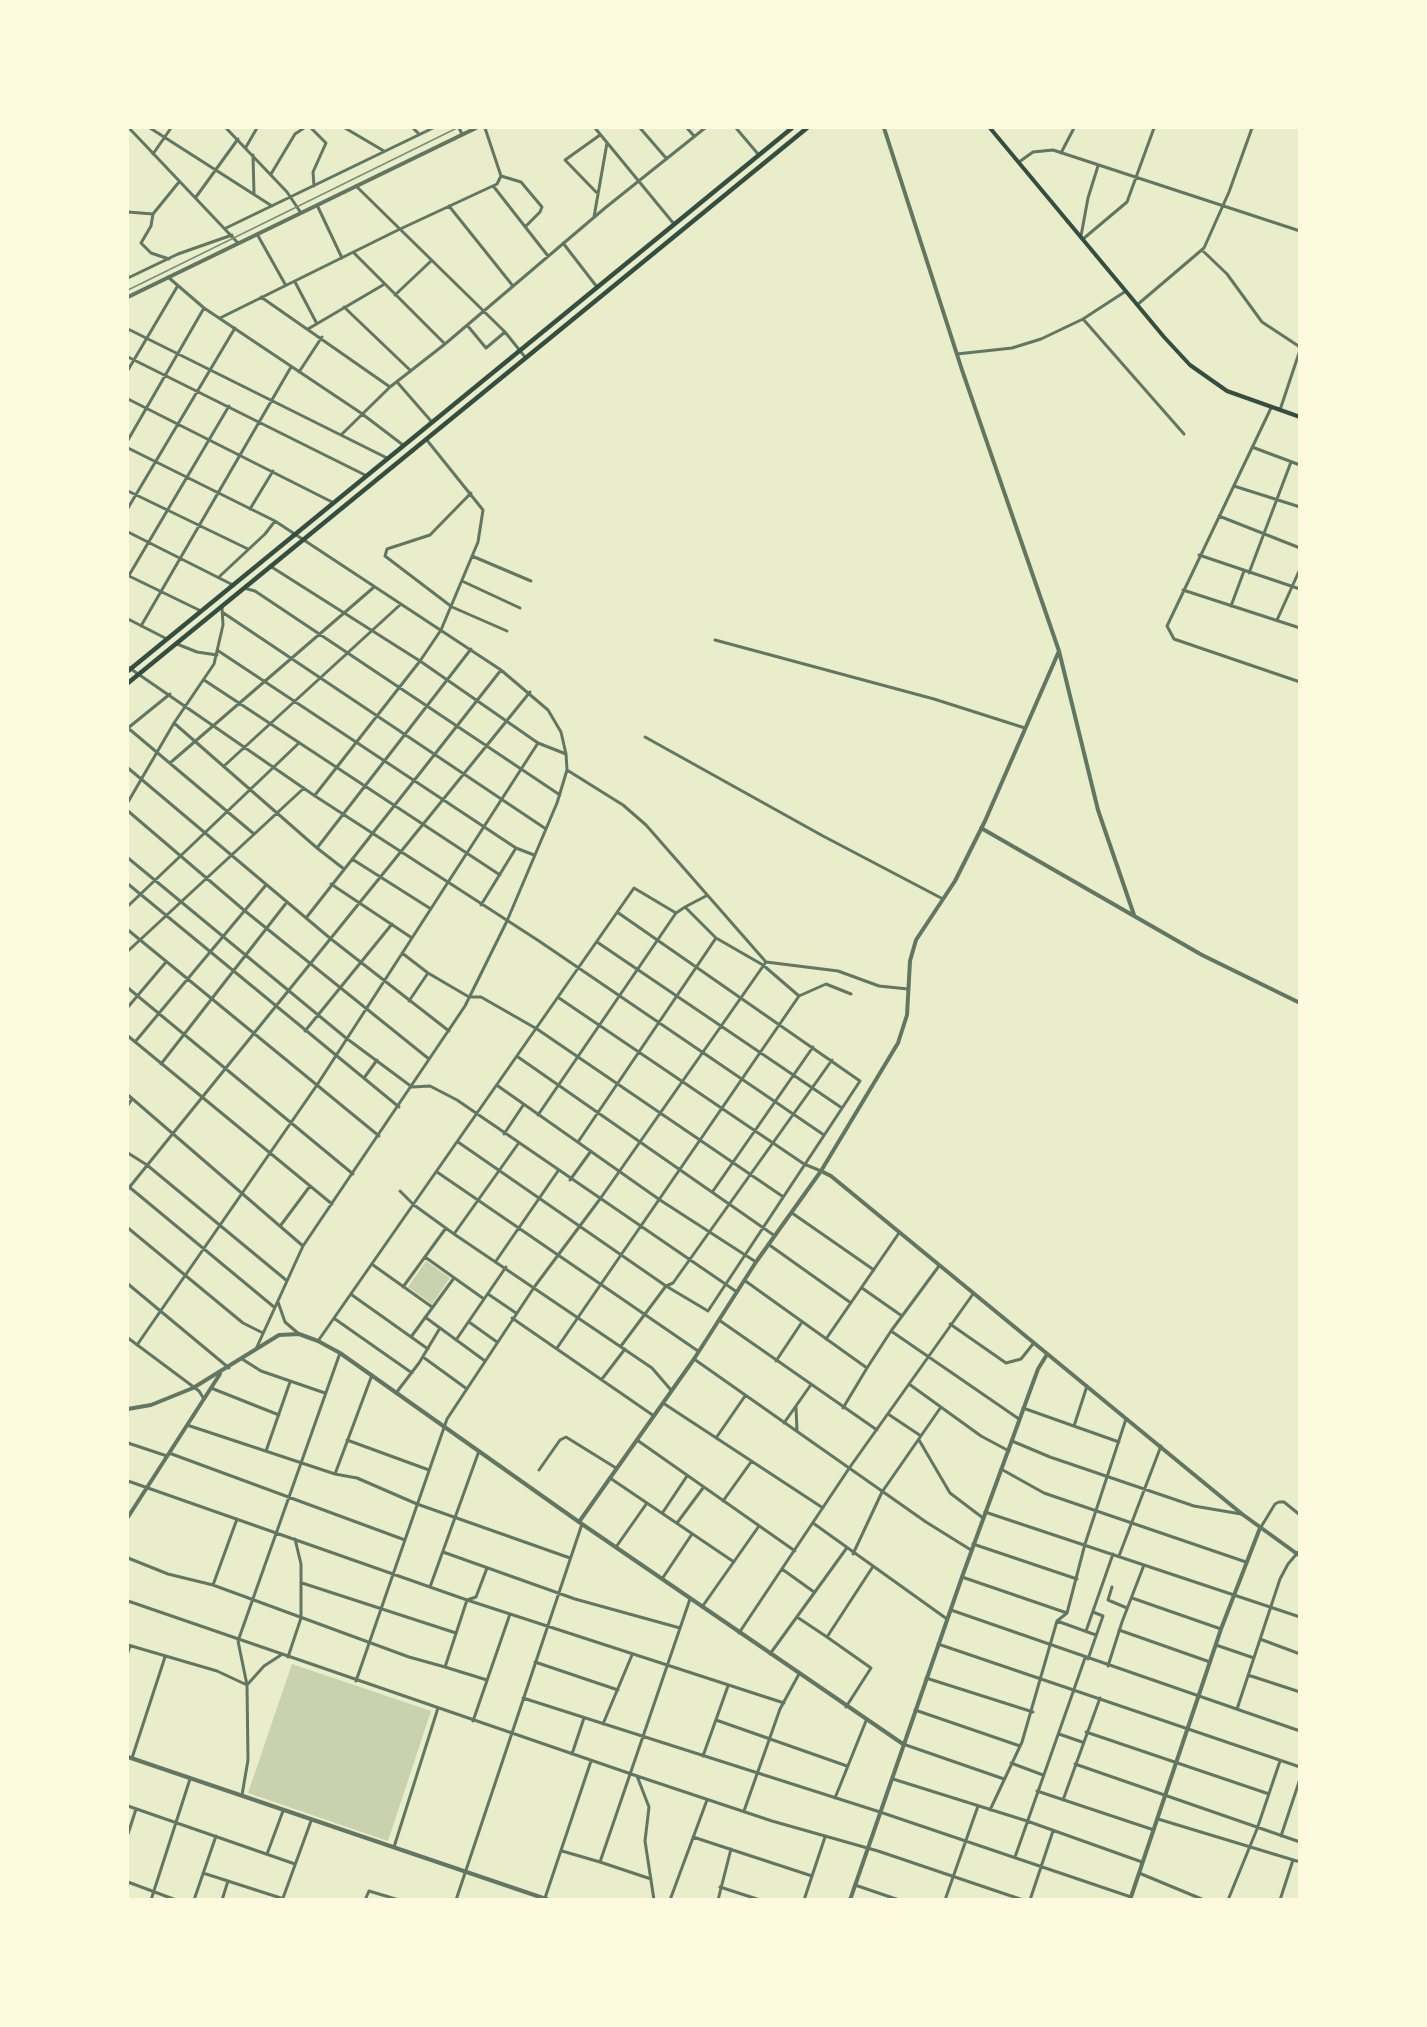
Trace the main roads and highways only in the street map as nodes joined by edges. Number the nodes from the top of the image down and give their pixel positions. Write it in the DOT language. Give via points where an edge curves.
graph roads {
  1 [pos="792,128"];
  2 [pos="807,128"];
  3 [pos="990,128"];
  4 [pos="1299,417"];
  5 [pos="128,669"];
  6 [pos="128,683"];
  1 -- 5 [label="main road"];
  2 -- 6 [label="main road"];
  3 -- 4 [label="main road" via="1178,352 1202,375 1227,391"];
}
